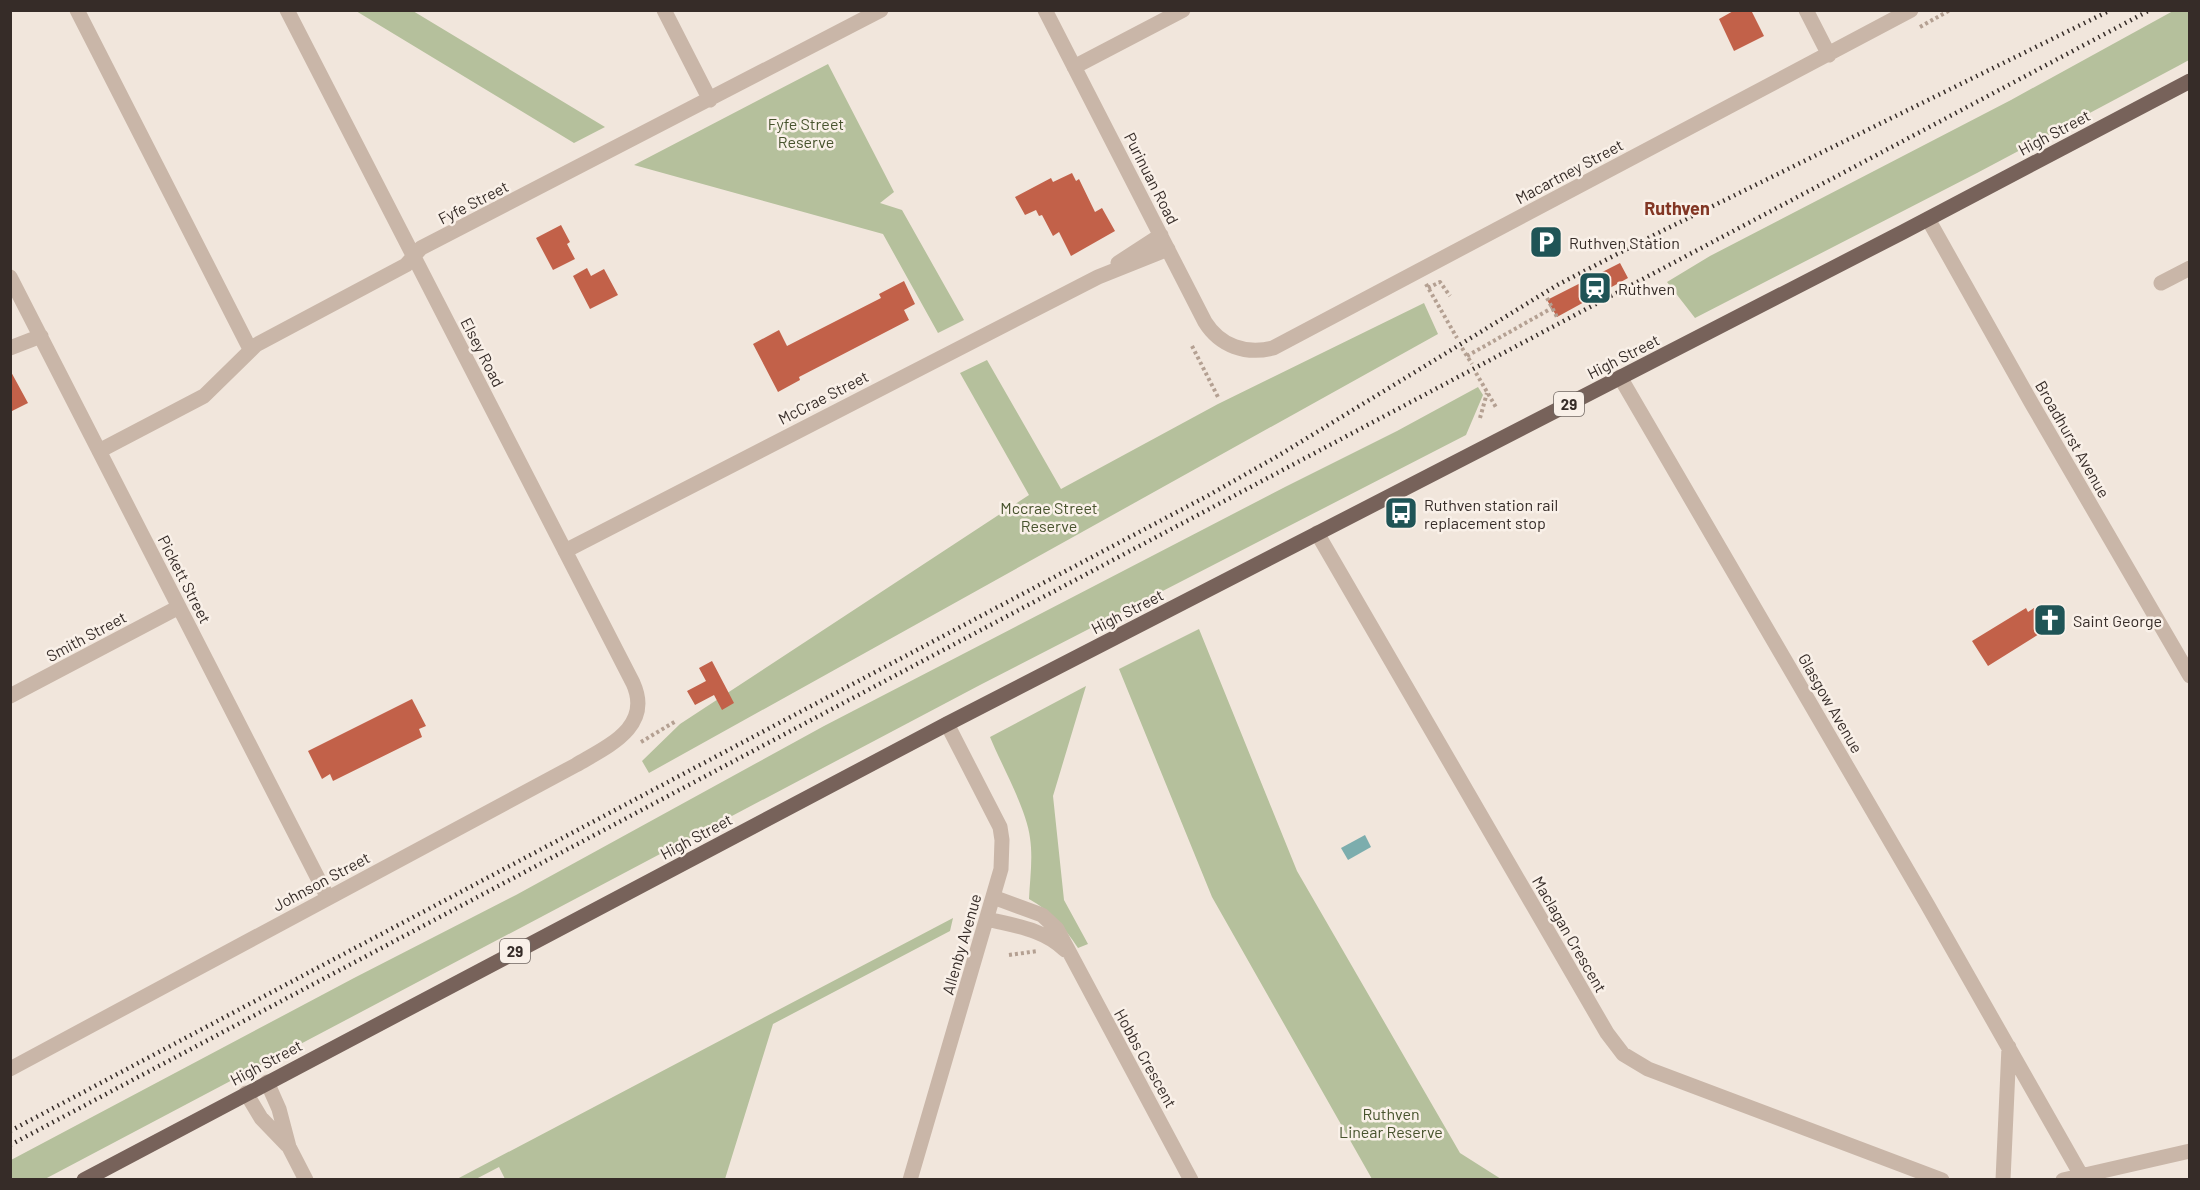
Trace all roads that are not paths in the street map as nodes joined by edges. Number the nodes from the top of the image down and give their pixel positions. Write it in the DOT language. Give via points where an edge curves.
graph roads {
  1 [pos="77,10"];
  2 [pos="287,10"];
  3 [pos="664,10"];
  4 [pos="881,10"];
  5 [pos="1045,10"];
  6 [pos="1183,10"];
  7 [pos="1806,10"];
  8 [pos="1911,10"];
  9 [pos="1829,55"];
  10 [pos="1074,67"];
  11 [pos="2190,81"];
  12 [pos="710,100"];
  13 [pos="1928,219"];
  14 [pos="1164,242"];
  15 [pos="413,256"];
  16 [pos="2190,268"];
  17 [pos="10,277"];
  18 [pos="2161,283"];
  19 [pos="41,336"];
  20 [pos="10,348"];
  21 [pos="1240,349"];
  22 [pos="250,350"];
  23 [pos="1620,377"];
  24 [pos="99,451"];
  25 [pos="1317,533"];
  26 [pos="566,551"];
  27 [pos="179,607"];
  28 [pos="2190,676"];
  29 [pos="10,696"];
  30 [pos="639,712"];
  31 [pos="947,724"];
  32 [pos="993,897"];
  33 [pos="328,898"];
  34 [pos="987,919"];
  35 [pos="1069,955"];
  36 [pos="2009,1047"];
  37 [pos="10,1069"];
  38 [pos="267,1082"];
  39 [pos="246,1093"];
  40 [pos="289,1147"];
  41 [pos="2190,1151"];
  42 [pos="2081,1175"];
  43 [pos="84,1179"];
  44 [pos="306,1179"];
  45 [pos="910,1179"];
  46 [pos="1191,1179"];
  47 [pos="1942,1179"];
  48 [pos="2003,1179"];
  49 [pos="2063,1179"];
  1 -- 22 [label="street"];
  2 -- 15 [label="street, Elsey Road"];
  3 -- 12 [label="street"];
  4 -- 12 [label="street, Fyfe Street"];
  5 -- 10 [label="street, Purinuan Road"];
  6 -- 10 [label="street"];
  7 -- 9 [label="street"];
  8 -- 9 [label="street, Macartney Street"];
  9 -- 21 [label="street, Macartney Street" via="1273,348"];
  10 -- 14 [label="street, Purinuan Road"];
  11 -- 13 [label="main road, High Street / 29"];
  12 -- 15 [label="street, Fyfe Street"];
  13 -- 23 [label="main road, High Street / 29"];
  13 -- 28 [label="street, Broadhurst Avenue"];
  14 -- 21 [label="street, Purinuan Road" via="1210,329"];
  14 -- 26 [label="street, McCrae Street"];
  15 -- 22 [label="street, Fyfe Street" via="406,265"];
  15 -- 26 [label="street, Elsey Road"];
  16 -- 18 [label="street"];
  17 -- 19 [label="street, Pickett Street"];
  19 -- 20 [label="street"];
  19 -- 24 [label="street, Pickett Street"];
  22 -- 24 [label="street, Fyfe Street" via="204,396"];
  23 -- 25 [label="main road, High Street / 29"];
  23 -- 36 [label="street, Glasgow Avenue"];
  24 -- 27 [label="street, Pickett Street"];
  25 -- 31 [label="main road, High Street / 29"];
  25 -- 47 [label="street, Maclagan Crescent" via="1544,926 1623,1054 1648,1069"];
  26 -- 30 [label="street, Elsey Road" via="633,682"];
  27 -- 29 [label="street, Smith Street"];
  27 -- 33 [label="street, Pickett Street"];
  30 -- 33 [label="street, Johnson Street" via="628,730 599,751"];
  31 -- 32 [label="street, Allenby Avenue" via="1000,827 1001,869"];
  31 -- 38 [label="main road, High Street / 29"];
  32 -- 34 [label="street, Allenby Avenue"];
  32 -- 35 [label="street, Hobbs Crescent" via="1042,915 1057,929"];
  33 -- 37 [label="street, Johnson Street"];
  34 -- 35 [label="street, Hobbs Crescent" via="1034,930 1056,940"];
  34 -- 45 [label="street, Allenby Avenue"];
  35 -- 46 [label="street, Hobbs Crescent"];
  36 -- 42 [label="street, Glasgow Avenue"];
  36 -- 48 [label="street"];
  38 -- 39 [label="main road, High Street / 29"];
  38 -- 40 [label="street"];
  39 -- 40 [label="street" via="261,1118"];
  39 -- 43 [label="main road, High Street / 29"];
  40 -- 44 [label="street"];
  41 -- 42 [label="street"];
  42 -- 49 [label="street"];
}
